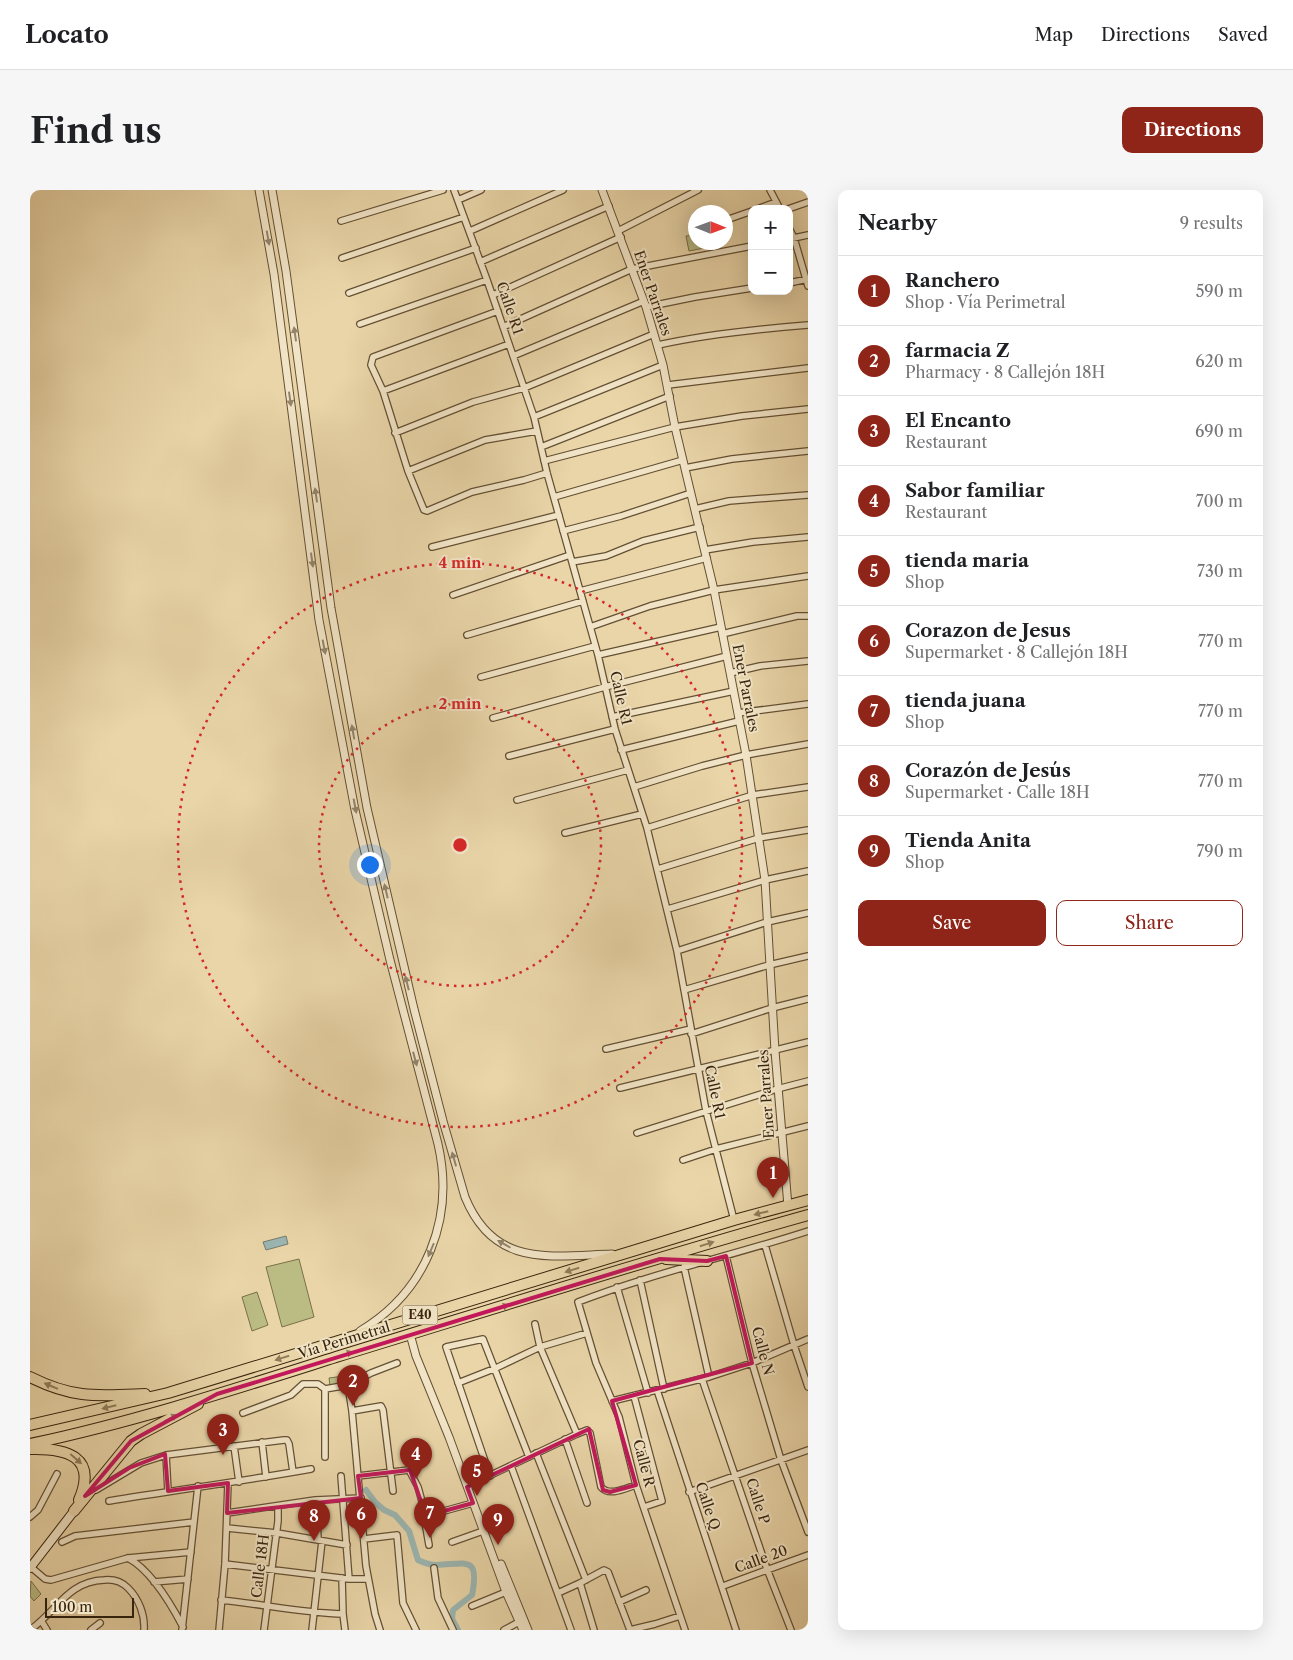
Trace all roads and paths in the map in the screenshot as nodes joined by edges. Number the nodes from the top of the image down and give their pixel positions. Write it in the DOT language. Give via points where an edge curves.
graph roads {
  1 [pos="259,190"];
  2 [pos="272,190"];
  3 [pos="443,190"];
  4 [pos="454,190"];
  5 [pos="481,190"];
  6 [pos="563,190"];
  7 [pos="604,190"];
  8 [pos="698,190"];
  9 [pos="770,190"];
  10 [pos="458,200"];
  11 [pos="776,202"];
  12 [pos="808,202"];
  13 [pos="768,205"];
  14 [pos="778,205"];
  15 [pos="609,206"];
  16 [pos="793,207"];
  17 [pos="748,212"];
  18 [pos="464,217"];
  19 [pos="733,218"];
  20 [pos="341,221"];
  21 [pos="470,231"];
  22 [pos="620,234"];
  23 [pos="808,235"];
  24 [pos="793,239"];
  25 [pos="793,242"];
  26 [pos="748,247"];
  27 [pos="476,248"];
  28 [pos="342,258"];
  29 [pos="480,262"];
  30 [pos="632,269"];
  31 [pos="487,280"];
  32 [pos="793,282"];
  33 [pos="807,282"];
  34 [pos="748,289"];
  35 [pos="349,293"];
  36 [pos="493,295"];
  37 [pos="645,304"];
  38 [pos="498,311"];
  39 [pos="360,324"];
  40 [pos="808,325"];
  41 [pos="503,328"];
  42 [pos="654,334"];
  43 [pos="509,344"];
  44 [pos="658,345"];
  45 [pos="513,356"];
  46 [pos="663,365"];
  47 [pos="808,368"];
  48 [pos="668,385"];
  49 [pos="524,388"];
  50 [pos="383,391"];
  51 [pos="670,396"];
  52 [pos="808,409"];
  53 [pos="534,417"];
  54 [pos="675,427"];
  55 [pos="537,431"];
  56 [pos="396,433"];
  57 [pos="541,447"];
  58 [pos="808,451"];
  59 [pos="683,460"];
  60 [pos="544,461"];
  61 [pos="685,468"];
  62 [pos="408,471"];
  63 [pos="547,473"];
  64 [pos="691,493"];
  65 [pos="808,495"];
  66 [pos="554,497"];
  67 [pos="695,508"];
  68 [pos="559,515"];
  69 [pos="700,526"];
  70 [pos="563,531"];
  71 [pos="808,537"];
  72 [pos="432,547"];
  73 [pos="705,550"];
  74 [pos="707,558"];
  75 [pos="571,559"];
  76 [pos="808,576"];
  77 [pos="714,590"];
  78 [pos="580,591"];
  79 [pos="453,595"];
  80 [pos="583,601"];
  81 [pos="808,616"];
  82 [pos="590,627"];
  83 [pos="722,630"];
  84 [pos="467,634"];
  85 [pos="595,646"];
  86 [pos="598,655"];
  87 [pos="727,656"];
  88 [pos="808,661"];
  89 [pos="730,673"];
  90 [pos="481,677"];
  91 [pos="605,687"];
  92 [pos="734,691"];
  93 [pos="808,704"];
  94 [pos="738,713"];
  95 [pos="612,717"];
  96 [pos="493,718"];
  97 [pos="740,721"];
  98 [pos="615,729"];
  99 [pos="808,744"];
  100 [pos="621,750"];
  101 [pos="746,755"];
  102 [pos="509,756"];
  103 [pos="628,770"];
  104 [pos="634,787"];
  105 [pos="808,787"];
  106 [pos="753,795"];
  107 [pos="517,800"];
  108 [pos="642,814"];
  109 [pos="647,828"];
  110 [pos="808,830"];
  111 [pos="565,833"];
  112 [pos="759,838"];
  113 [pos="658,869"];
  114 [pos="808,871"];
  115 [pos="765,880"];
  116 [pos="668,909"];
  117 [pos="808,913"];
  118 [pos="767,922"];
  119 [pos="677,951"];
  120 [pos="808,956"];
  121 [pos="769,965"];
  122 [pos="684,990"];
  123 [pos="808,999"];
  124 [pos="772,1008"];
  125 [pos="414,1009"];
  126 [pos="402,1012"];
  127 [pos="691,1032"];
  128 [pos="808,1042"];
  129 [pos="606,1049"];
  130 [pos="775,1051"];
  131 [pos="697,1070"];
  132 [pos="808,1081"];
  133 [pos="620,1088"];
  134 [pos="777,1089"];
  135 [pos="706,1111"];
  136 [pos="808,1126"];
  137 [pos="637,1133"];
  138 [pos="781,1134"];
  139 [pos="716,1150"];
  140 [pos="683,1160"];
  141 [pos="808,1200"];
  142 [pos="788,1206"];
  143 [pos="808,1215"];
  144 [pos="734,1220"];
  145 [pos="808,1231"];
  146 [pos="765,1244"];
  147 [pos="625,1254"];
  148 [pos="726,1256"];
  149 [pos="660,1259"];
  150 [pos="707,1261"];
  151 [pos="684,1268"];
  152 [pos="640,1280"];
  153 [pos="617,1287"];
  154 [pos="535,1324"];
  155 [pos="587,1333"];
  156 [pos="410,1334"];
  157 [pos="808,1339"];
  158 [pos="343,1340"];
  159 [pos="794,1345"];
  160 [pos="540,1347"];
  161 [pos="397,1363"];
  162 [pos="752,1363"];
  163 [pos="496,1368"];
  164 [pos="30,1377"];
  165 [pos="705,1378"];
  166 [pos="458,1382"];
  167 [pos="348,1385"];
  168 [pos="808,1387"];
  169 [pos="325,1388"];
  170 [pos="664,1388"];
  171 [pos="657,1390"];
  172 [pos="168,1393"];
  173 [pos="648,1393"];
  174 [pos="217,1394"];
  175 [pos="634,1396"];
  176 [pos="612,1401"];
  177 [pos="352,1411"];
  178 [pos="243,1413"];
  179 [pos="30,1425"];
  180 [pos="577,1434"];
  181 [pos="449,1437"];
  182 [pos="565,1439"];
  183 [pos="262,1442"];
  184 [pos="30,1444"];
  185 [pos="234,1446"];
  186 [pos="30,1449"];
  187 [pos="808,1450"];
  188 [pos="536,1453"];
  189 [pos="166,1455"];
  190 [pos="325,1457"];
  191 [pos="529,1457"];
  192 [pos="781,1460"];
  193 [pos="511,1466"];
  194 [pos="311,1469"];
  195 [pos="293,1472"];
  196 [pos="391,1473"];
  197 [pos="57,1474"];
  198 [pos="341,1476"];
  199 [pos="358,1476"];
  200 [pos="490,1476"];
  201 [pos="736,1476"];
  202 [pos="266,1477"];
  203 [pos="239,1482"];
  204 [pos="228,1483"];
  205 [pos="636,1485"];
  206 [pos="198,1486"];
  207 [pos="470,1486"];
  208 [pos="168,1491"];
  209 [pos="393,1491"];
  210 [pos="689,1492"];
  211 [pos="86,1496"];
  212 [pos="361,1498"];
  213 [pos="343,1499"];
  214 [pos="108,1500"];
  215 [pos="473,1503"];
  216 [pos="587,1503"];
  217 [pos="278,1506"];
  218 [pos="644,1507"];
  219 [pos="74,1511"];
  220 [pos="227,1513"];
  221 [pos="317,1513"];
  222 [pos="426,1516"];
  223 [pos="30,1518"];
  224 [pos="194,1522"];
  225 [pos="226,1528"];
  226 [pos="483,1530"];
  227 [pos="808,1532"];
  228 [pos="277,1533"];
  229 [pos="364,1539"];
  230 [pos="320,1541"];
  231 [pos="62,1542"];
  232 [pos="452,1542"];
  233 [pos="347,1545"];
  234 [pos="429,1545"];
  235 [pos="191,1552"];
  236 [pos="808,1555"];
  237 [pos="128,1558"];
  238 [pos="498,1561"];
  239 [pos="225,1564"];
  240 [pos="31,1568"];
  241 [pos="434,1568"];
  242 [pos="767,1569"];
  243 [pos="272,1570"];
  244 [pos="318,1575"];
  245 [pos="188,1579"];
  246 [pos="345,1579"];
  247 [pos="368,1579"];
  248 [pos="586,1580"];
  249 [pos="154,1582"];
  250 [pos="580,1583"];
  251 [pos="723,1586"];
  252 [pos="646,1590"];
  253 [pos="506,1592"];
  254 [pos="558,1593"];
  255 [pos="221,1600"];
  256 [pos="619,1602"];
  257 [pos="267,1605"];
  258 [pos="472,1606"];
  259 [pos="314,1613"];
  260 [pos="343,1614"];
  261 [pos="680,1616"];
  262 [pos="42,1622"];
  263 [pos="519,1622"];
  264 [pos="100,1623"];
  265 [pos="183,1629"];
  266 [pos="452,1629"];
  267 [pos="30,1630"];
  268 [pos="47,1630"];
  269 [pos="91,1630"];
  270 [pos="144,1630"];
  271 [pos="219,1630"];
  272 [pos="264,1630"];
  273 [pos="312,1630"];
  274 [pos="345,1630"];
  275 [pos="380,1630"];
  276 [pos="416,1630"];
  277 [pos="504,1630"];
  278 [pos="523,1630"];
  279 [pos="528,1630"];
  280 [pos="572,1630"];
  281 [pos="594,1630"];
  282 [pos="685,1630"];
  283 [pos="736,1630"];
  284 [pos="791,1630"];
  1 -- 126 [label="street, one-way" via="274,274 319,620 355,810"];
  125 -- 2 [label="street, one-way" via="367,808 329,596 286,271"];
  3 -- 20 [label="street"];
  4 -- 10 [label="street, Calle R1"];
  5 -- 10 [label="street"];
  6 -- 21 [label="street"];
  7 -- 15 [label="street, Ener Parrales"];
  8 -- 22 [label="street"];
  9 -- 11 [label="street"];
  10 -- 18 [label="street, Calle R1"];
  11 -- 13 [label="street"];
  11 -- 14 [label="street"];
  12 -- 16 [label="street"];
  15 -- 22 [label="street, Ener Parrales"];
  15 -- 29 [label="street"];
  17 -- 19 [label="street"];
  18 -- 21 [label="street, Calle R1"];
  18 -- 28 [label="street"];
  21 -- 27 [label="street, Calle R1"];
  22 -- 30 [label="street, Ener Parrales"];
  22 -- 36 [label="street"];
  23 -- 24 [label="street"];
  25 -- 33 [label="street"];
  26 -- 30 [label="street"];
  27 -- 29 [label="street, Calle R1"];
  27 -- 35 [label="street"];
  29 -- 31 [label="street, Calle R1"];
  30 -- 37 [label="street, Ener Parrales"];
  30 -- 41 [label="street"];
  31 -- 36 [label="street, Calle R1"];
  31 -- 39 [label="street"];
  32 -- 33 [label="street"];
  34 -- 37 [label="street"];
  36 -- 38 [label="street, Calle R1"];
  37 -- 42 [label="street, Ener Parrales"];
  37 -- 45 [label="street"];
  38 -- 41 [label="street, Calle R1"];
  38 -- 50 [label="street" via="373,358 371,365"];
  40 -- 44 [label="street" via="765,328"];
  41 -- 43 [label="street, Calle R1"];
  42 -- 44 [label="street, Ener Parrales"];
  42 -- 49 [label="street"];
  43 -- 45 [label="street, Calle R1"];
  43 -- 50 [label="street"];
  44 -- 46 [label="street, Ener Parrales"];
  45 -- 49 [label="street, Calle R1"];
  46 -- 48 [label="street, Ener Parrales"];
  46 -- 53 [label="street"];
  47 -- 48 [label="street"];
  48 -- 51 [label="street, Ener Parrales"];
  49 -- 53 [label="street, Calle R1"];
  49 -- 56 [label="street" via="473,402"];
  50 -- 56 [label="street"];
  51 -- 54 [label="street, Ener Parrales"];
  51 -- 57 [label="street"];
  52 -- 54 [label="street"];
  53 -- 55 [label="street, Calle R1"];
  54 -- 59 [label="street, Ener Parrales"];
  54 -- 60 [label="street"];
  55 -- 57 [label="street, Calle R1"];
  55 -- 62 [label="street" via="485,440"];
  56 -- 62 [label="street"];
  57 -- 60 [label="street, Calle R1"];
  58 -- 61 [label="street"];
  59 -- 61 [label="street, Ener Parrales"];
  59 -- 66 [label="street"];
  60 -- 63 [label="street, Calle R1"];
  61 -- 64 [label="street, Ener Parrales"];
  62 -- 63 [label="street" via="426,511 472,492"];
  63 -- 66 [label="street, Calle R1"];
  64 -- 67 [label="street, Ener Parrales"];
  64 -- 70 [label="street"];
  65 -- 67 [label="street" via="729,501"];
  66 -- 68 [label="street, Calle R1"];
  67 -- 69 [label="street, Ener Parrales"];
  68 -- 70 [label="street, Calle R1"];
  68 -- 72 [label="street"];
  69 -- 73 [label="street, Ener Parrales"];
  69 -- 75 [label="street" via="644,541 606,556"];
  70 -- 75 [label="street, Calle R1"];
  71 -- 73 [label="street"];
  73 -- 74 [label="street, Ener Parrales"];
  74 -- 77 [label="street, Ener Parrales"];
  74 -- 78 [label="street"];
  75 -- 78 [label="street, Calle R1"];
  75 -- 79 [label="street"];
  76 -- 77 [label="street"];
  77 -- 82 [label="street" via="650,606"];
  77 -- 83 [label="street, Ener Parrales"];
  78 -- 80 [label="street, Calle R1"];
  80 -- 82 [label="street, Calle R1"];
  80 -- 84 [label="street"];
  81 -- 83 [label="street"];
  82 -- 85 [label="street, Calle R1"];
  83 -- 86 [label="street"];
  83 -- 87 [label="street, Ener Parrales"];
  85 -- 86 [label="street, Calle R1"];
  85 -- 90 [label="street"];
  86 -- 91 [label="street, Calle R1"];
  87 -- 89 [label="street, Ener Parrales"];
  87 -- 91 [label="street"];
  88 -- 89 [label="street"];
  89 -- 92 [label="street, Ener Parrales"];
  91 -- 95 [label="street, Calle R1"];
  91 -- 96 [label="street"];
  92 -- 94 [label="street, Ener Parrales"];
  92 -- 95 [label="street"];
  93 -- 94 [label="street"];
  94 -- 97 [label="street, Ener Parrales"];
  95 -- 98 [label="street, Calle R1"];
  97 -- 100 [label="street"];
  97 -- 101 [label="street, Ener Parrales"];
  98 -- 100 [label="street, Calle R1"];
  98 -- 102 [label="street"];
  99 -- 101 [label="street"];
  100 -- 103 [label="street, Calle R1"];
  101 -- 104 [label="street"];
  101 -- 106 [label="street, Ener Parrales"];
  103 -- 104 [label="street, Calle R1"];
  103 -- 107 [label="street"];
  104 -- 108 [label="street, Calle R1"];
  105 -- 106 [label="street"];
  106 -- 109 [label="street"];
  106 -- 112 [label="street, Ener Parrales"];
  108 -- 109 [label="street, Calle R1"];
  108 -- 111 [label="street"];
  109 -- 113 [label="street, Calle R1"];
  110 -- 112 [label="street"];
  112 -- 113 [label="street"];
  112 -- 115 [label="street, Ener Parrales"];
  113 -- 116 [label="street, Calle R1"];
  114 -- 115 [label="street"];
  115 -- 116 [label="street"];
  115 -- 118 [label="street, Ener Parrales"];
  116 -- 119 [label="street, Calle R1"];
  117 -- 118 [label="street"];
  118 -- 119 [label="street"];
  118 -- 121 [label="street, Ener Parrales"];
  119 -- 122 [label="street, Calle R1"];
  120 -- 121 [label="street"];
  121 -- 122 [label="street"];
  121 -- 124 [label="street, Ener Parrales"];
  122 -- 127 [label="street, Calle R1"];
  123 -- 124 [label="street"];
  124 -- 127 [label="street"];
  124 -- 130 [label="street, Ener Parrales"];
  125 -- 126 [label="street"];
  147 -- 125 [label="street, one-way" via="526,1254 503,1244 484,1229 465,1197"];
  126 -- 158 [label="street, one-way" via="441,1158 443,1203 438,1233 419,1274 389,1311 375,1323"];
  127 -- 129 [label="street"];
  127 -- 131 [label="street, Calle R1"];
  128 -- 130 [label="street"];
  130 -- 131 [label="street"];
  130 -- 134 [label="street, Ener Parrales"];
  131 -- 133 [label="street"];
  131 -- 135 [label="street, Calle R1"];
  132 -- 134 [label="street"];
  134 -- 135 [label="street"];
  134 -- 138 [label="street, Ener Parrales"];
  135 -- 137 [label="street"];
  135 -- 139 [label="street, Calle R1"];
  136 -- 138 [label="street"];
  138 -- 139 [label="street"];
  138 -- 142 [label="street, Ener Parrales"];
  139 -- 140 [label="street"];
  139 -- 144 [label="street, Calle R1"];
  141 -- 142 [label="highway, Vía Perimetral / E40"];
  142 -- 144 [label="highway, Vía Perimetral / E40, one-way"];
  149 -- 143 [label="highway, Vía Perimetral / E40, one-way"];
  144 -- 147 [label="highway, Vía Perimetral / E40"];
  145 -- 146 [label="street"];
  146 -- 148 [label="street"];
  146 -- 159 [label="street"];
  147 -- 158 [label="highway, Vía Perimetral / E40, one-way"];
  148 -- 150 [label="street"];
  148 -- 162 [label="street, Calle N"];
  149 -- 150 [label="highway"];
  156 -- 149 [label="highway, Vía Perimetral / E40, one-way"];
  150 -- 151 [label="street"];
  151 -- 152 [label="street"];
  151 -- 165 [label="street, Calle P"];
  152 -- 153 [label="street"];
  152 -- 170 [label="street"];
  153 -- 155 [label="street, Calle R" via="578,1302"];
  153 -- 173 [label="street"];
  154 -- 160 [label="street"];
  155 -- 160 [label="street"];
  155 -- 176 [label="street, Calle R"];
  174 -- 156 [label="highway, Vía Perimetral / E40, one-way"];
  156 -- 181 [label="street"];
  157 -- 159 [label="street"];
  158 -- 172 [label="highway, Vía Perimetral / E40, one-way"];
  159 -- 162 [label="street"];
  159 -- 168 [label="street"];
  160 -- 163 [label="street"];
  160 -- 180 [label="street"];
  161 -- 167 [label="street"];
  162 -- 165 [label="street"];
  162 -- 192 [label="street, Calle N"];
  163 -- 166 [label="street"];
  163 -- 166 [label="street" via="483,1339 446,1347"];
  163 -- 191 [label="street"];
  172 -- 164 [label="highway, one-way" via="77,1394"];
  165 -- 170 [label="street"];
  165 -- 201 [label="street, Calle P"];
  166 -- 200 [label="street"];
  167 -- 169 [label="street"];
  167 -- 177 [label="street"];
  169 -- 178 [label="street" via="318,1384 303,1384 291,1395"];
  169 -- 190 [label="street"];
  170 -- 171 [label="street"];
  171 -- 173 [label="street"];
  171 -- 210 [label="street, Calle Q"];
  172 -- 179 [label="highway, Vía Perimetral / E40, one-way"];
  173 -- 175 [label="street"];
  174 -- 184 [label="highway, Vía Perimetral / E40"];
  211 -- 174 [label="highway, one-way" via="131,1441"];
  175 -- 176 [label="street"];
  175 -- 218 [label="street" via="662,1501"];
  176 -- 205 [label="street, Calle R"];
  177 -- 196 [label="street" via="381,1406"];
  177 -- 199 [label="street"];
  180 -- 182 [label="street"];
  180 -- 205 [label="street" via="589,1431 604,1490 610,1492"];
  181 -- 207 [label="street"];
  181 -- 215 [label="street"];
  182 -- 188 [label="street"];
  182 -- 216 [label="street"];
  183 -- 185 [label="street"];
  183 -- 195 [label="street" via="288,1441"];
  183 -- 202 [label="street"];
  185 -- 189 [label="street"];
  185 -- 203 [label="street"];
  186 -- 219 [label="highway, one-way" via="61,1450 78,1459 85,1473 83,1491"];
  187 -- 192 [label="street"];
  188 -- 191 [label="street"];
  188 -- 248 [label="street"];
  189 -- 208 [label="street"];
  189 -- 211 [label="street" via="129,1468"];
  191 -- 193 [label="street"];
  192 -- 201 [label="street"];
  192 -- 227 [label="street, Calle N"];
  193 -- 200 [label="street"];
  193 -- 254 [label="street"];
  194 -- 195 [label="street"];
  195 -- 202 [label="street"];
  196 -- 199 [label="street"];
  196 -- 209 [label="street"];
  196 -- 222 [label="street" via="411,1472"];
  197 -- 223 [label="street" via="38,1510"];
  198 -- 213 [label="street"];
  199 -- 212 [label="street"];
  200 -- 207 [label="street"];
  201 -- 210 [label="street"];
  201 -- 242 [label="street, Calle P"];
  202 -- 203 [label="street"];
  203 -- 204 [label="street"];
  204 -- 206 [label="street"];
  204 -- 220 [label="street"];
  205 -- 218 [label="street, Calle R"];
  206 -- 208 [label="street"];
  206 -- 224 [label="street"];
  207 -- 238 [label="street"];
  208 -- 214 [label="street"];
  210 -- 251 [label="street, Calle Q"];
  211 -- 219 [label="highway"];
  212 -- 213 [label="street"];
  212 -- 229 [label="street"];
  213 -- 217 [label="street"];
  213 -- 233 [label="street"];
  215 -- 222 [label="street"];
  215 -- 226 [label="street"];
  217 -- 220 [label="street"];
  217 -- 228 [label="street, Calle 18H"];
  218 -- 261 [label="street, Calle R"];
  219 -- 240 [label="main road"];
  220 -- 225 [label="street"];
  221 -- 230 [label="street"];
  222 -- 234 [label="street"];
  224 -- 231 [label="street" via="75,1536"];
  224 -- 235 [label="street"];
  225 -- 228 [label="street"];
  225 -- 239 [label="street"];
  226 -- 232 [label="street"];
  226 -- 238 [label="street"];
  228 -- 230 [label="street"];
  228 -- 243 [label="street, Calle 18H"];
  229 -- 247 [label="street"];
  229 -- 276 [label="street" via="397,1535 403,1603"];
  230 -- 233 [label="street"];
  230 -- 244 [label="street"];
  233 -- 246 [label="street"];
  235 -- 237 [label="street"];
  235 -- 245 [label="street"];
  236 -- 242 [label="street, Calle 20"];
  237 -- 240 [label="street" via="52,1580 45,1580"];
  237 -- 249 [label="street"];
  238 -- 253 [label="street"];
  238 -- 279 [label="street"];
  239 -- 243 [label="street"];
  239 -- 255 [label="street"];
  241 -- 266 [label="street" via="438,1598"];
  242 -- 251 [label="street, Calle 20"];
  242 -- 284 [label="street, Calle P"];
  243 -- 244 [label="street"];
  243 -- 257 [label="street, Calle 18H"];
  244 -- 246 [label="street"];
  244 -- 259 [label="street"];
  245 -- 249 [label="street"];
  245 -- 265 [label="street"];
  246 -- 247 [label="street"];
  246 -- 260 [label="street"];
  247 -- 275 [label="street"];
  248 -- 250 [label="street"];
  248 -- 256 [label="street" via="606,1570"];
  249 -- 265 [label="street" via="172,1606"];
  250 -- 254 [label="street"];
  250 -- 281 [label="street"];
  251 -- 283 [label="street, Calle Q"];
  252 -- 256 [label="street"];
  253 -- 258 [label="street"];
  253 -- 263 [label="street"];
  254 -- 280 [label="street"];
  255 -- 257 [label="street"];
  255 -- 271 [label="street"];
  256 -- 261 [label="street" via="630,1630"];
  257 -- 259 [label="street"];
  257 -- 272 [label="street, Calle 18H"];
  259 -- 260 [label="street"];
  259 -- 273 [label="street"];
  260 -- 274 [label="street"];
  261 -- 282 [label="street, Calle R"];
  262 -- 267 [label="street"];
  262 -- 268 [label="street"];
  262 -- 270 [label="street" via="68,1592 88,1582 109,1579 118,1581 132,1592 142,1613"];
  263 -- 277 [label="street"];
  263 -- 278 [label="street"];
  264 -- 269 [label="street"];
}
